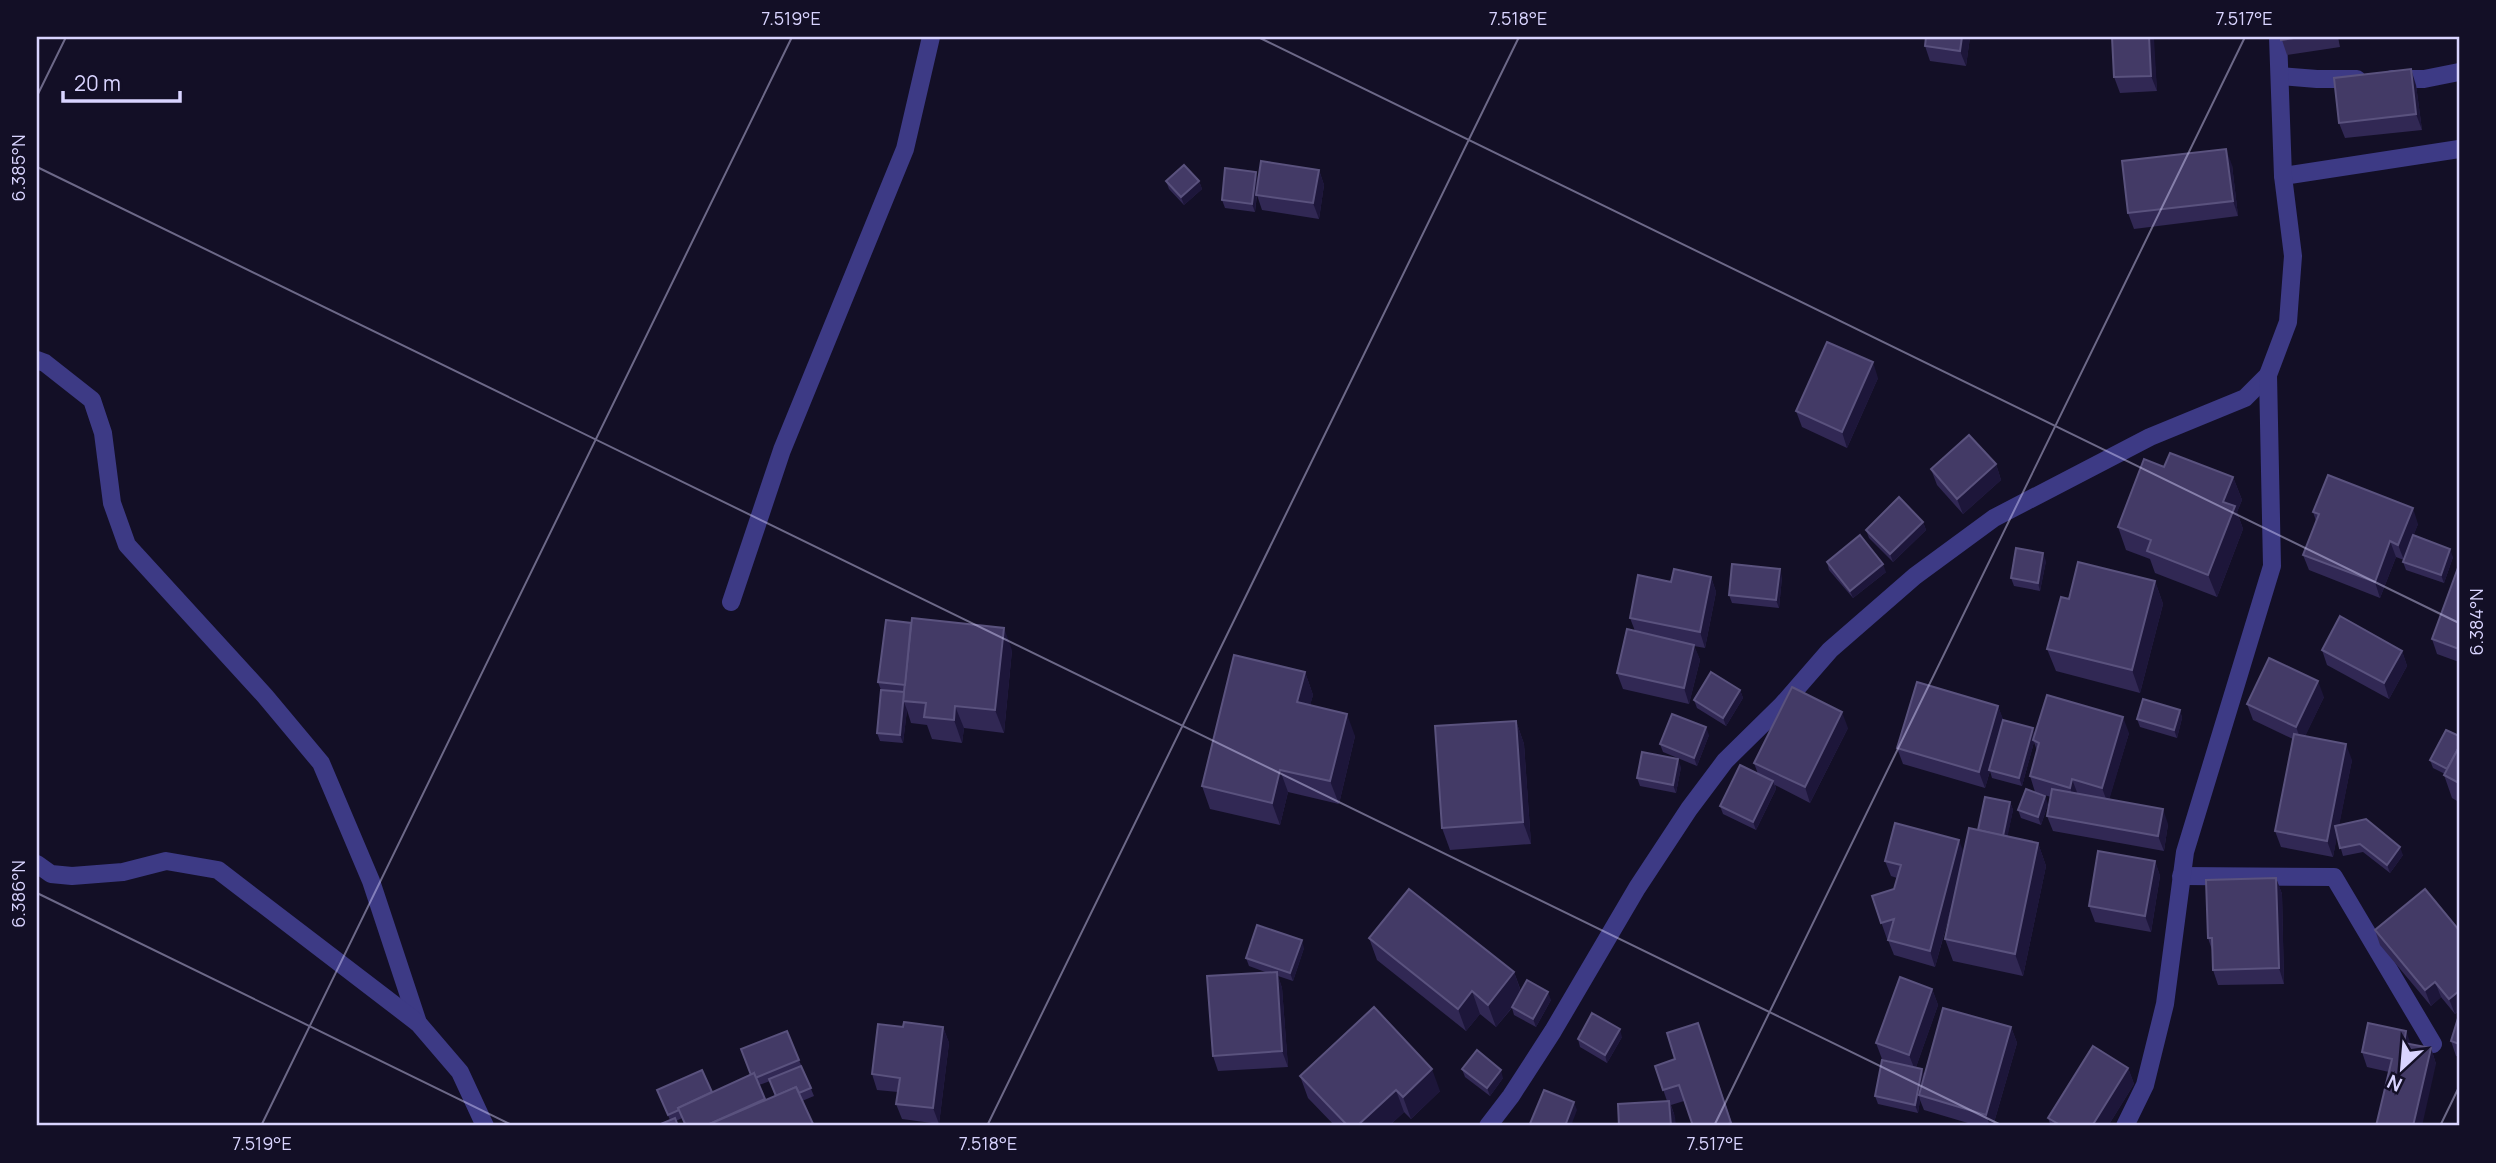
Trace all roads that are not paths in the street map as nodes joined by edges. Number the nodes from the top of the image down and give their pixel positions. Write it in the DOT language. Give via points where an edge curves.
graph roads {
  1 [pos="931,37"];
  2 [pos="2278,37"];
  3 [pos="2459,72"];
  4 [pos="2280,76"];
  5 [pos="2459,149"];
  6 [pos="2283,176"];
  7 [pos="37,360"];
  8 [pos="2268,375"];
  9 [pos="731,602"];
  10 [pos="37,864"];
  11 [pos="2181,876"];
  12 [pos="418,1023"];
  13 [pos="2433,1044"];
  14 [pos="485,1126"];
  15 [pos="1488,1126"];
  16 [pos="2125,1126"];
  1 -- 9 [label="street" via="905,149 782,450"];
  2 -- 4 [label="street"];
  3 -- 4 [label="street" via="2424,79"];
  4 -- 6 [label="street"];
  5 -- 6 [label="street"];
  6 -- 8 [label="street" via="2294,257 2288,322"];
  7 -- 12 [label="street" via="92,400 103,433 112,503 127,545 321,763 370,881"];
  8 -- 11 [label="street" via="2272,566"];
  8 -- 15 [label="street" via="2245,398 2150,437 1994,518 1915,576 1830,650 1725,761 1689,809 1546,1042"];
  10 -- 12 [label="street" via="51,874 72,876 123,872 166,861 218,870"];
  11 -- 13 [label="street" via="2334,877"];
  11 -- 16 [label="street" via="2165,1004 2145,1085"];
  12 -- 14 [label="street" via="460,1072"];
}
